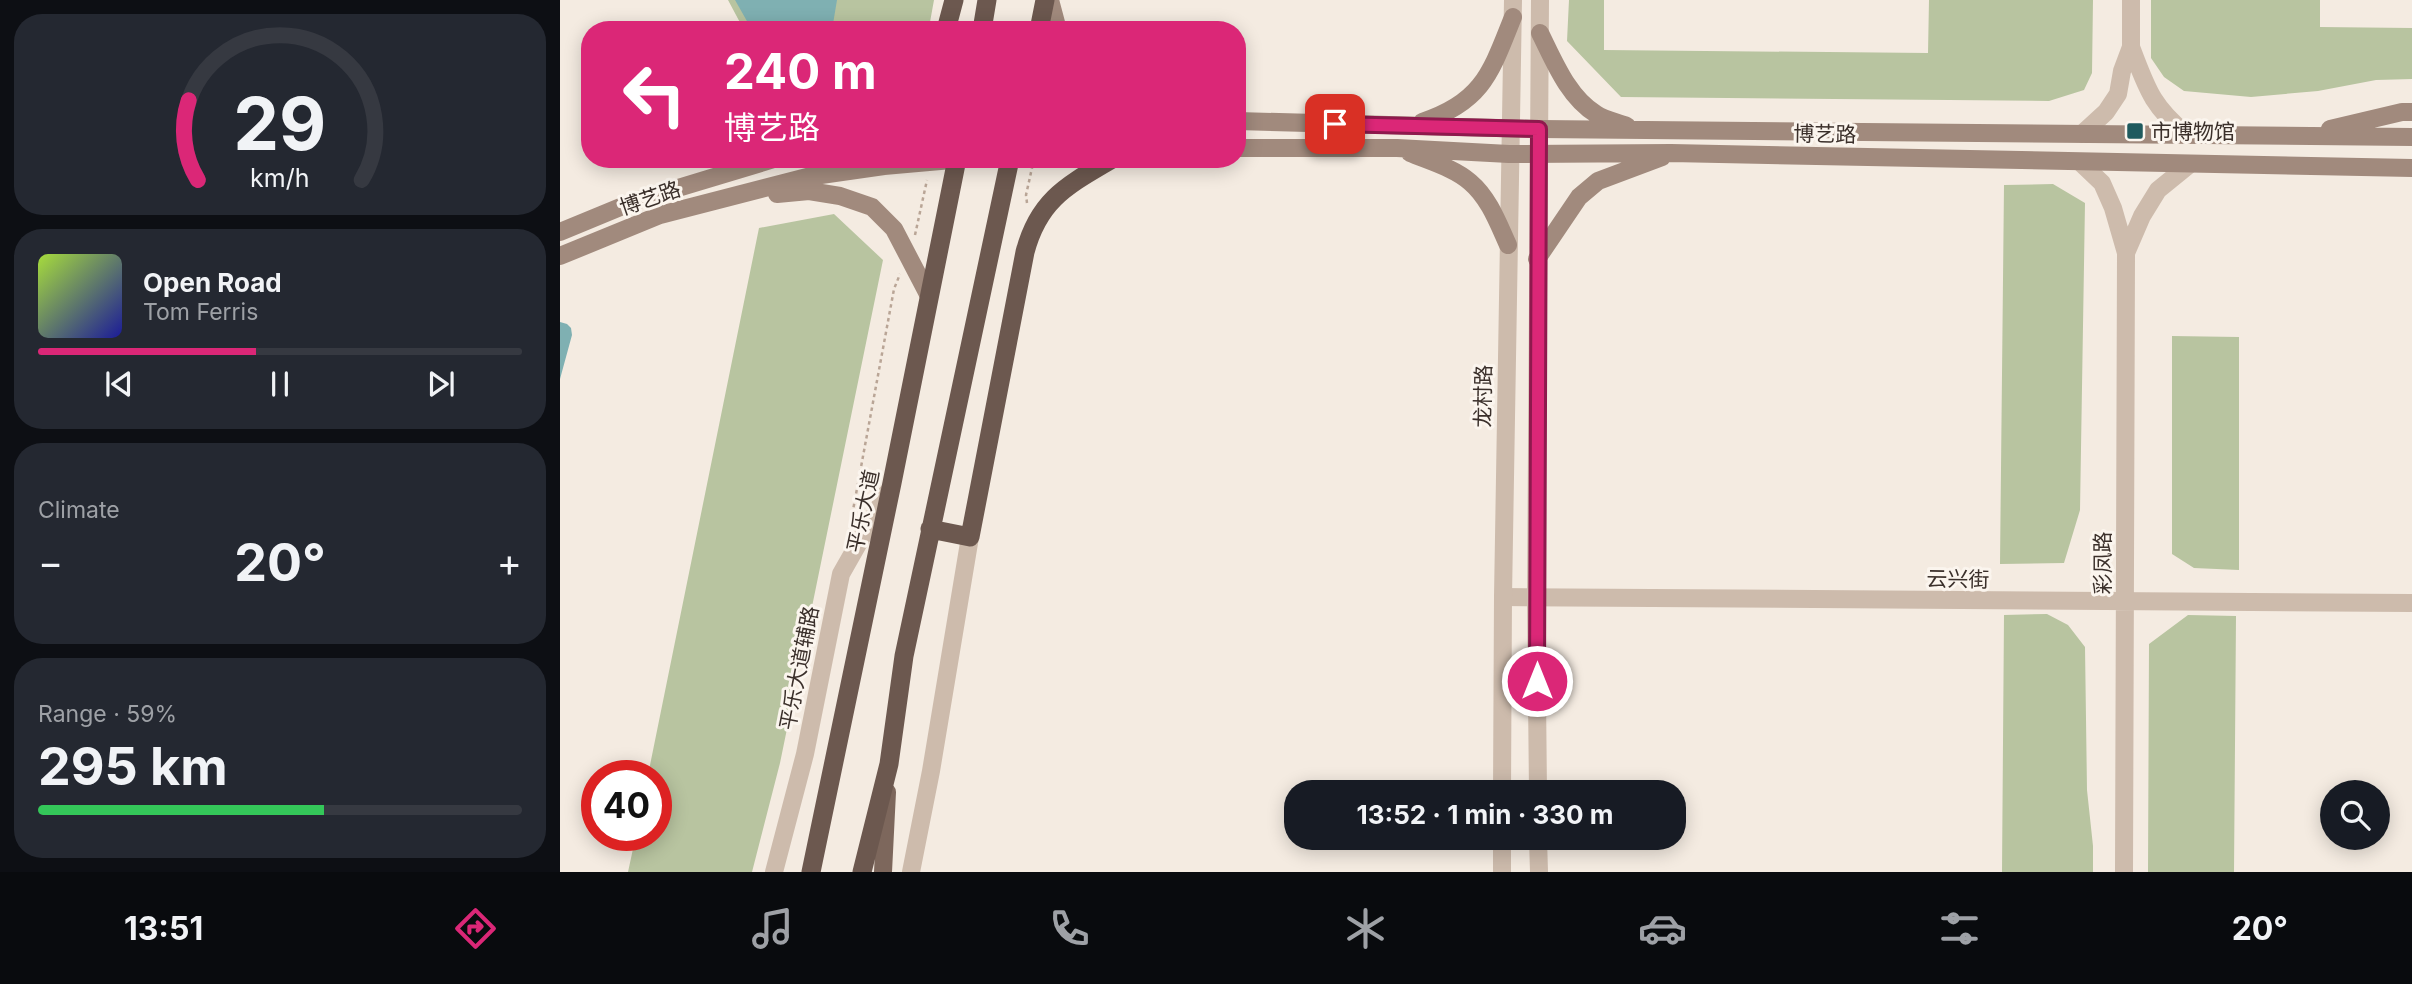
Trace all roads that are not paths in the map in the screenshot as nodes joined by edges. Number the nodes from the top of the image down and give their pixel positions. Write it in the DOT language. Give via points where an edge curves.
graph roads {
  1 [pos="954,0"];
  2 [pos="987,0"];
  3 [pos="1047,0"];
  4 [pos="1540,0"];
  5 [pos="2131,0"];
  6 [pos="1513,9"];
  7 [pos="948,21"];
  8 [pos="984,21"];
  9 [pos="1041,21"];
  10 [pos="1055,21"];
  11 [pos="1540,33"];
  12 [pos="2131,47"];
  13 [pos="2412,112"];
  14 [pos="1246,121"];
  15 [pos="1408,126"];
  16 [pos="1510,128"];
  17 [pos="1539,129"];
  18 [pos="1637,130"];
  19 [pos="2082,134"];
  20 [pos="2186,135"];
  21 [pos="2302,136"];
  22 [pos="2412,137"];
  23 [pos="1246,148"];
  24 [pos="1397,148"];
  25 [pos="1538,153"];
  26 [pos="1671,153"];
  27 [pos="1509,154"];
  28 [pos="2081,163"];
  29 [pos="2190,164"];
  30 [pos="744,168"];
  31 [pos="870,168"];
  32 [pos="955,168"];
  33 [pos="1008,168"];
  34 [pos="1097,168"];
  35 [pos="2412,168"];
  36 [pos="721,200"];
  37 [pos="560,232"];
  38 [pos="1508,245"];
  39 [pos="2126,253"];
  40 [pos="560,256"];
  41 [pos="1537,260"];
  42 [pos="929,296"];
  43 [pos="892,483"];
  44 [pos="930,529"];
  45 [pos="970,537"];
  46 [pos="1503,597"];
  47 [pos="1536,598"];
  48 [pos="2125,603"];
  49 [pos="2412,603"];
  50 [pos="889,764"];
  51 [pos="1502,780"];
  52 [pos="1538,780"];
  53 [pos="822,815"];
  54 [pos="1502,850"];
  55 [pos="1538,850"];
  56 [pos="774,872"];
  57 [pos="805,872"];
  58 [pos="811,872"];
  59 [pos="862,872"];
  60 [pos="883,872"];
  61 [pos="911,872"];
  62 [pos="1502,872"];
  63 [pos="1539,872"];
  64 [pos="2124,872"];
  1 -- 7 [label="highway"];
  2 -- 8 [label="highway"];
  3 -- 9 [label="highway"];
  3 -- 10 [label="main road"];
  4 -- 11 [label="street"];
  5 -- 12 [label="street"];
  6 -- 15 [label="main road" via="1483,85 1444,115"];
  6 -- 16 [label="street, 龙村路"];
  11 -- 17 [label="street"];
  11 -- 18 [label="main road" via="1577,98 1596,114"];
  12 -- 19 [label="street" via="2118,94 2106,113"];
  12 -- 20 [label="street" via="2153,101"];
  13 -- 21 [label="main road"];
  14 -- 15 [label="main road, 博艺路"];
  15 -- 16 [label="main road, 博艺路"];
  16 -- 17 [label="main road, 博艺路"];
  16 -- 27 [label="street, 龙村路"];
  17 -- 18 [label="main road, 博艺路"];
  17 -- 25 [label="street"];
  18 -- 19 [label="main road, 博艺路"];
  19 -- 20 [label="main road, 博艺路"];
  20 -- 21 [label="main road, 博艺路"];
  21 -- 22 [label="main road, 博艺路"];
  23 -- 24 [label="main road, 博艺路"];
  24 -- 27 [label="main road, 博艺路"];
  24 -- 38 [label="main road" via="1471,183 1491,207"];
  25 -- 26 [label="main road, 博艺路"];
  25 -- 27 [label="main road, 博艺路"];
  25 -- 41 [label="street"];
  26 -- 28 [label="main road, 博艺路"];
  26 -- 41 [label="main road" via="1598,181 1579,197"];
  27 -- 38 [label="street, 龙村路"];
  28 -- 29 [label="main road, 博艺路"];
  28 -- 39 [label="street, 彩凤路" via="2102,183"];
  29 -- 35 [label="main road, 博艺路"];
  29 -- 39 [label="street, 彩凤路" via="2158,190"];
  30 -- 37 [label="main road, 博艺路" via="635,201"];
  31 -- 36 [label="main road, 博艺路" via="807,177"];
  32 -- 42 [label="highway, 平乐大道"];
  33 -- 44 [label="highway"];
  34 -- 45 [label="highway" via="1065,188 1040,212 1030,235"];
  36 -- 40 [label="main road, 博艺路" via="660,215"];
  36 -- 42 [label="main road" via="809,191 872,207 894,229"];
  38 -- 46 [label="street, 龙村路"];
  39 -- 48 [label="street, 彩凤路"];
  41 -- 47 [label="street"];
  42 -- 43 [label="highway, 平乐大道"];
  43 -- 53 [label="highway, 平乐大道"];
  43 -- 56 [label="street, 平乐大道辅路" via="841,574 805,754"];
  44 -- 45 [label="highway"];
  44 -- 50 [label="highway" via="904,656"];
  45 -- 61 [label="street"];
  46 -- 47 [label="street, 云兴街"];
  46 -- 51 [label="street, 龙村路"];
  47 -- 48 [label="street, 云兴街"];
  47 -- 52 [label="street"];
  48 -- 49 [label="street, 云兴街"];
  48 -- 64 [label="street, 彩凤路"];
  50 -- 59 [label="highway"];
  50 -- 60 [label="main road"];
  53 -- 57 [label="main road"];
  53 -- 58 [label="highway, 平乐大道"];
  54 -- 62 [label="street"];
  55 -- 63 [label="street"];
}
